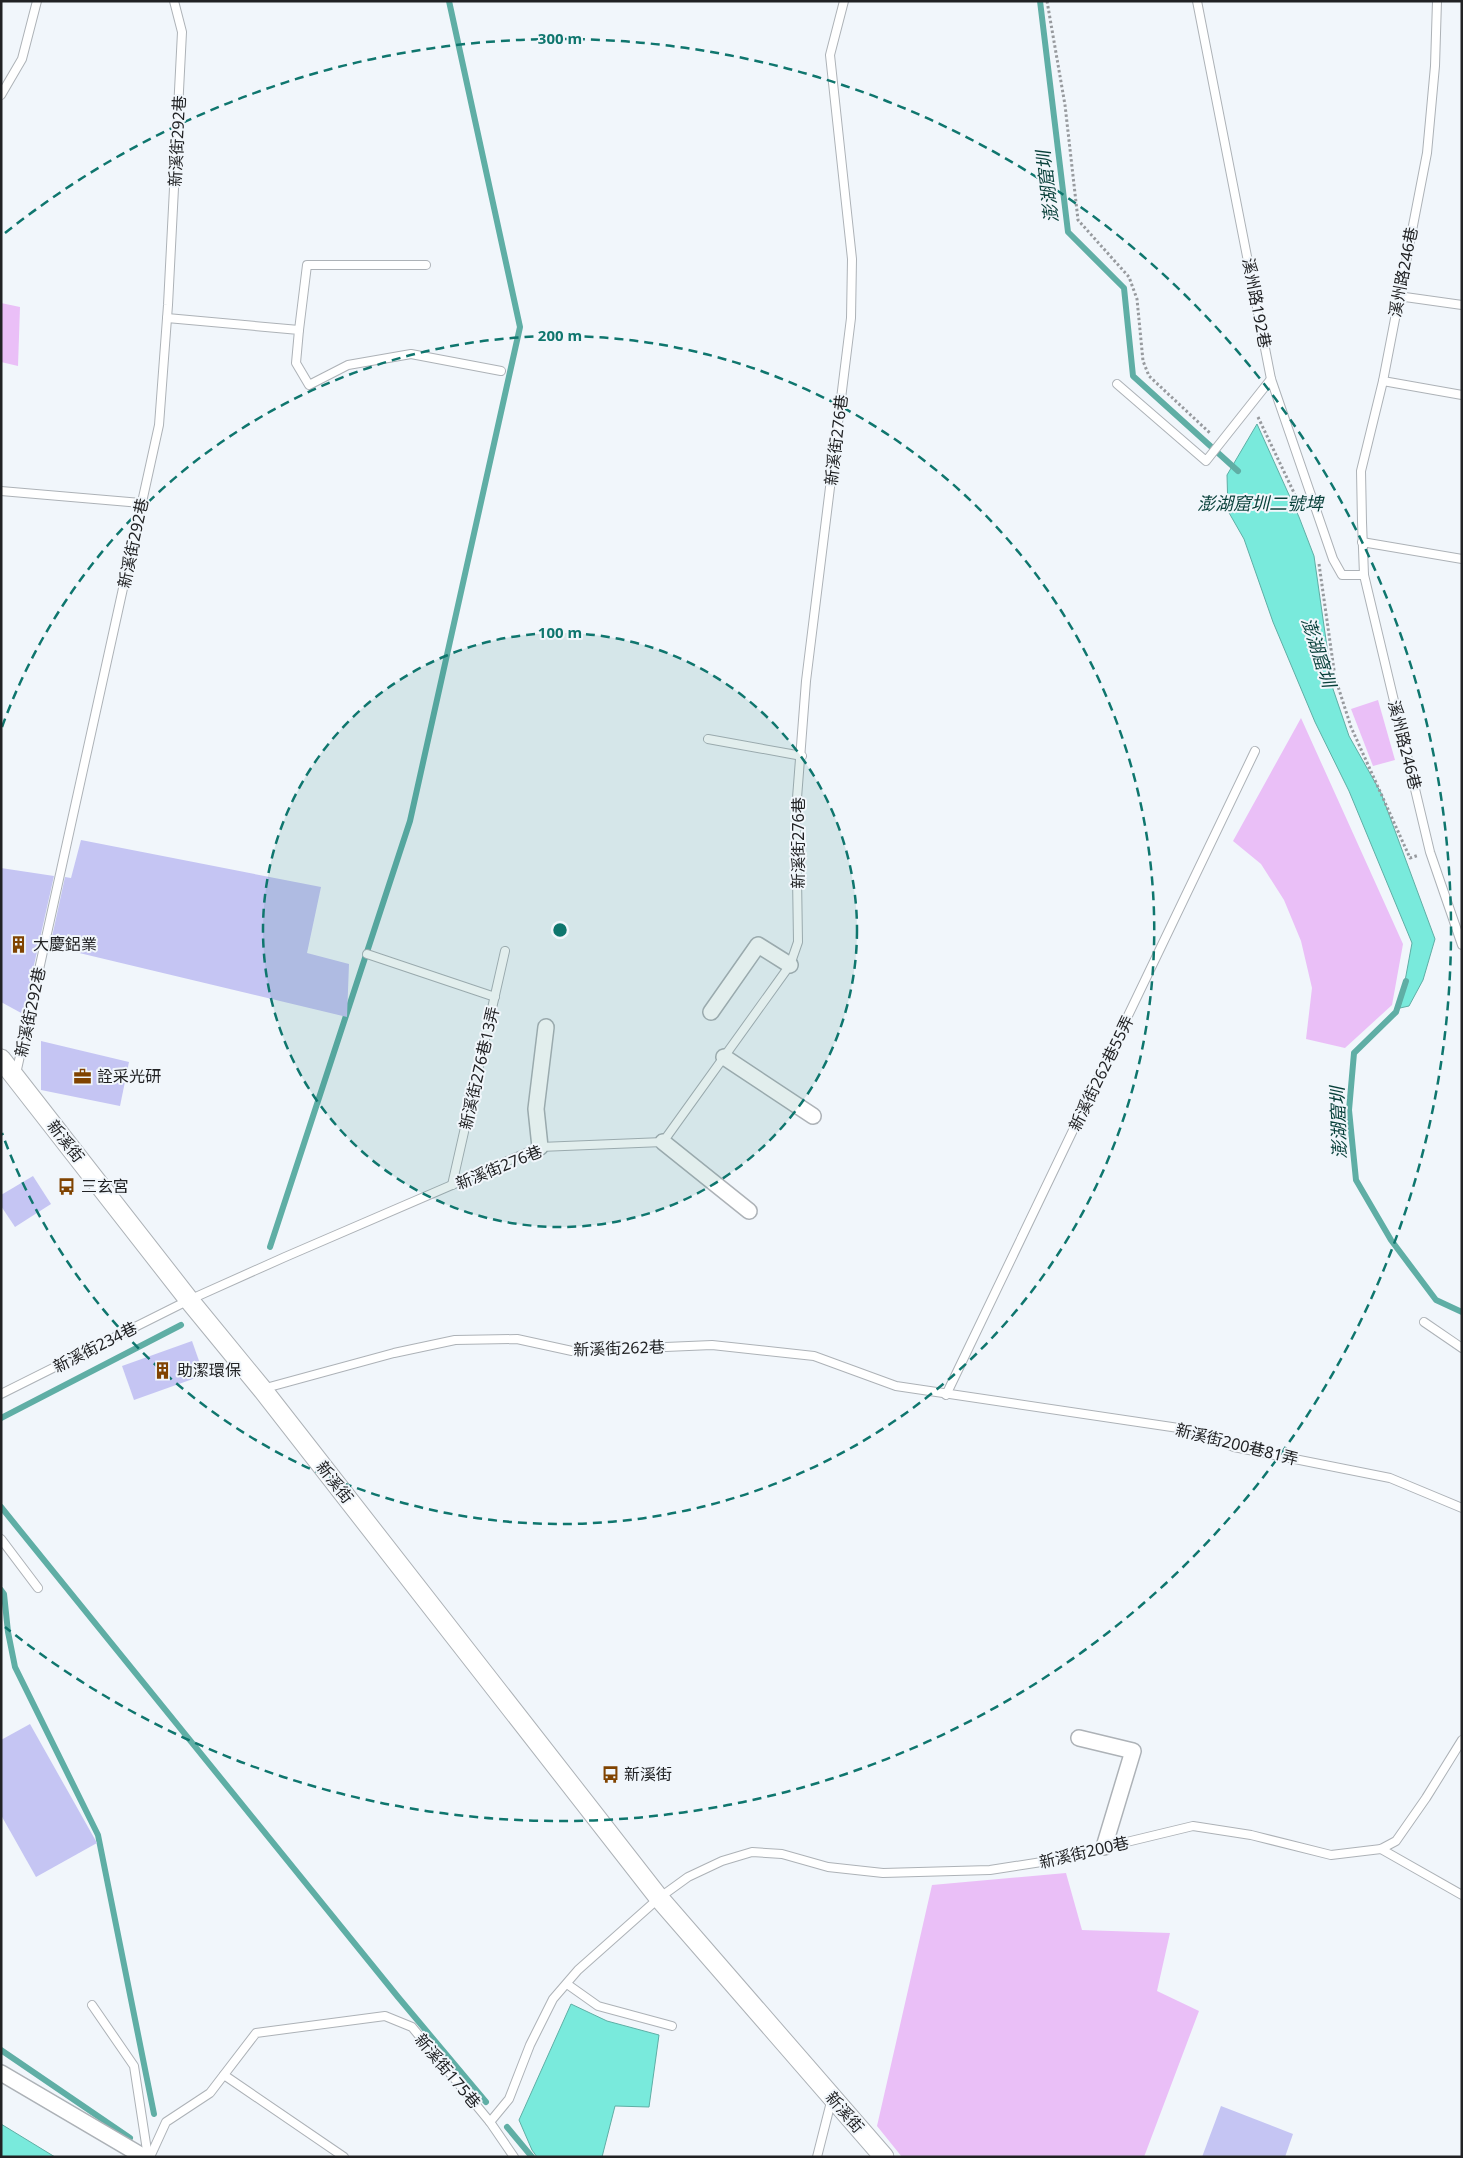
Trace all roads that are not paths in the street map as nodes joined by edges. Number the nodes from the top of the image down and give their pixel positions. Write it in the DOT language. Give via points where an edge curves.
graph roads {
  1 [pos="37,1"];
  2 [pos="174,1"];
  3 [pos="844,1"];
  4 [pos="1197,1"];
  5 [pos="1437,1"];
  6 [pos="5,83"];
  7 [pos="1,95"];
  8 [pos="426,265"];
  9 [pos="1398,296"];
  10 [pos="1462,305"];
  11 [pos="167,318"];
  12 [pos="299,330"];
  13 [pos="501,371"];
  14 [pos="1271,379"];
  15 [pos="1383,381"];
  16 [pos="1117,384"];
  17 [pos="1462,395"];
  18 [pos="1,491"];
  19 [pos="141,503"];
  20 [pos="1362,542"];
  21 [pos="1462,559"];
  22 [pos="1364,575"];
  23 [pos="708,739"];
  24 [pos="1255,751"];
  25 [pos="802,756"];
  26 [pos="1462,945"];
  27 [pos="505,951"];
  28 [pos="367,954"];
  29 [pos="790,965"];
  30 [pos="495,997"];
  31 [pos="711,1012"];
  32 [pos="546,1028"];
  33 [pos="724,1057"];
  34 [pos="1,1059"];
  35 [pos="16,1076"];
  36 [pos="813,1116"];
  37 [pos="663,1142"];
  38 [pos="540,1147"];
  39 [pos="452,1185"];
  40 [pos="749,1211"];
  41 [pos="189,1300"];
  42 [pos="1424,1322"];
  43 [pos="1462,1348"];
  44 [pos="262,1389"];
  45 [pos="1,1394"];
  46 [pos="946,1395"];
  47 [pos="1462,1508"];
  48 [pos="1,1539"];
  49 [pos="38,1588"];
  50 [pos="1079,1738"];
  51 [pos="1462,1740"];
  52 [pos="1104,1847"];
  53 [pos="1381,1849"];
  54 [pos="1462,1895"];
  55 [pos="659,1898"];
  56 [pos="567,1984"];
  57 [pos="92,2005"];
  58 [pos="672,2026"];
  59 [pos="1,2073"];
  60 [pos="224,2075"];
  61 [pos="832,2097"];
  62 [pos="490,2122"];
  63 [pos="144,2157"];
  64 [pos="149,2157"];
  65 [pos="344,2157"];
  66 [pos="514,2157"];
  67 [pos="817,2157"];
  68 [pos="884,2157"];
  1 -- 6 [label="lane" via="22,59"];
  2 -- 11 [label="lane, 新溪街292巷" via="182,32"];
  3 -- 25 [label="lane, 新溪街276巷" via="830,55 852,259 851,318 806,682"];
  4 -- 14 [label="lane, 溪州路192巷"];
  5 -- 9 [label="lane, 溪州路246巷" via="1427,153"];
  6 -- 7 [label="lane"];
  8 -- 12 [label="lane" via="307,265"];
  9 -- 10 [label="lane"];
  9 -- 15 [label="lane, 溪州路246巷"];
  11 -- 12 [label="lane"];
  11 -- 19 [label="lane, 新溪街292巷" via="159,425"];
  12 -- 13 [label="lane" via="296,363 309,385 348,365 411,354"];
  14 -- 16 [label="lane" via="1206,461"];
  14 -- 22 [label="lane, 溪州路192巷" via="1333,559 1342,575"];
  15 -- 17 [label="lane"];
  15 -- 20 [label="lane, 溪州路246巷" via="1362,472"];
  18 -- 19 [label="lane"];
  19 -- 35 [label="lane, 新溪街292巷"];
  20 -- 21 [label="lane"];
  20 -- 22 [label="lane, 溪州路246巷"];
  22 -- 26 [label="lane, 溪州路246巷" via="1430,852"];
  23 -- 25 [label="lane"];
  24 -- 46 [label="lane, 新溪街262巷55弄"];
  25 -- 29 [label="lane, 新溪街276巷" via="796,811 798,942"];
  27 -- 30 [label="lane, 新溪街276巷13弄"];
  28 -- 30 [label="lane"];
  29 -- 31 [label="street" via="758,945"];
  29 -- 33 [label="lane, 新溪街276巷"];
  30 -- 39 [label="lane, 新溪街276巷13弄"];
  32 -- 38 [label="street" via="536,1109"];
  33 -- 36 [label="street"];
  33 -- 37 [label="lane, 新溪街276巷"];
  34 -- 35 [label="street, 新溪街"];
  35 -- 41 [label="street, 新溪街"];
  37 -- 38 [label="lane, 新溪街276巷"];
  37 -- 40 [label="street"];
  38 -- 39 [label="lane, 新溪街276巷"];
  39 -- 41 [label="lane, 新溪街276巷"];
  41 -- 44 [label="street, 新溪街"];
  41 -- 45 [label="lane, 新溪街234巷"];
  42 -- 43 [label="lane"];
  44 -- 46 [label="lane, 新溪街262巷" via="455,1340 517,1339 572,1351 712,1344 814,1356 896,1386"];
  44 -- 55 [label="street, 新溪街"];
  46 -- 47 [label="lane, 新溪街200巷81弄" via="1192,1430 1234,1447 1390,1478"];
  48 -- 49 [label="lane"];
  50 -- 52 [label="street" via="1133,1751"];
  51 -- 53 [label="lane" via="1396,1840"];
  52 -- 53 [label="lane, 新溪街200巷" via="1192,1826 1251,1835 1331,1855"];
  52 -- 55 [label="lane, 新溪街200巷" via="1048,1861 990,1870 883,1873 828,1867 782,1854 752,1852 722,1861 688,1877"];
  53 -- 54 [label="lane"];
  55 -- 56 [label="lane, 新溪街175巷" via="578,1970"];
  55 -- 61 [label="street, 新溪街"];
  56 -- 58 [label="lane" via="598,2006"];
  56 -- 62 [label="lane, 新溪街175巷" via="553,2000 530,2045 509,2099"];
  57 -- 64 [label="lane" via="134,2066"];
  59 -- 63 [label="street"];
  60 -- 62 [label="lane, 新溪街175巷" via="256,2033 385,2016 412,2028"];
  60 -- 64 [label="lane, 新溪街175巷" via="210,2093 166,2122"];
  60 -- 65 [label="lane"];
  61 -- 67 [label="lane"];
  61 -- 68 [label="street, 新溪街"];
  62 -- 66 [label="lane"];
}
